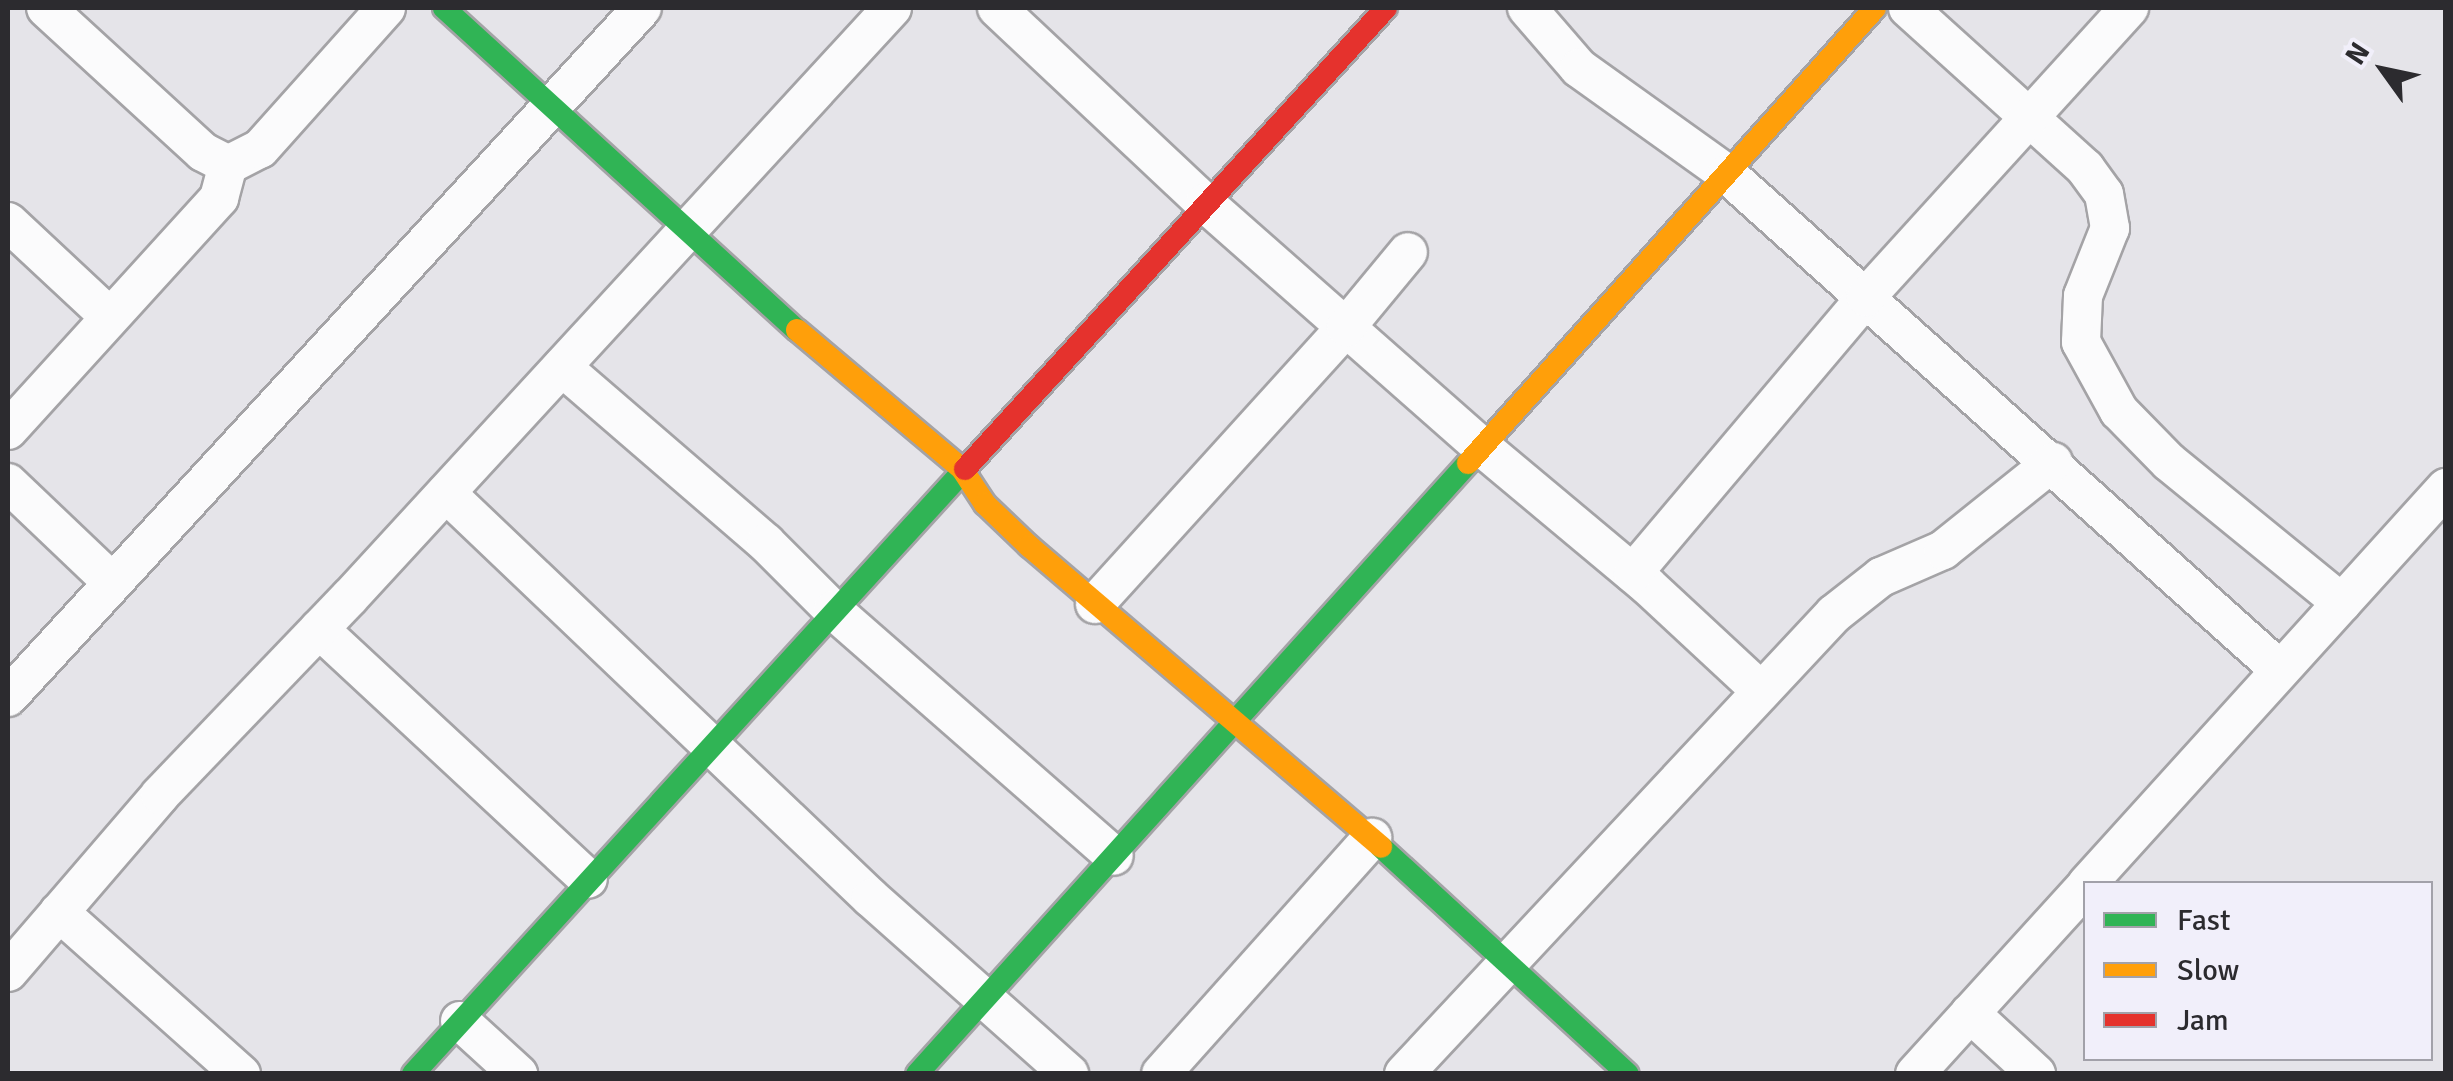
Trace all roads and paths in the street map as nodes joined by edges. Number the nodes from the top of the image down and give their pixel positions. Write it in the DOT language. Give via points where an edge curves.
graph roads {
  1 [pos="46,8"];
  2 [pos="386,8"];
  3 [pos="444,8"];
  4 [pos="642,8"];
  5 [pos="892,8"];
  6 [pos="997,8"];
  7 [pos="1386,8"];
  8 [pos="1527,8"];
  9 [pos="1875,8"];
  10 [pos="1908,8"];
  11 [pos="2130,8"];
  12 [pos="551,104"];
  13 [pos="2028,116"];
  14 [pos="228,166"];
  15 [pos="1727,174"];
  16 [pos="1205,203"];
  17 [pos="8,222"];
  18 [pos="690,229"];
  19 [pos="1408,252"];
  20 [pos="1866,297"];
  21 [pos="110,318"];
  22 [pos="1346,327"];
  23 [pos="562,368"];
  24 [pos="8,430"];
  25 [pos="1483,448"];
  26 [pos="2053,462"];
  27 [pos="962,469"];
  28 [pos="8,483"];
  29 [pos="2446,488"];
  30 [pos="446,493"];
  31 [pos="1633,574"];
  32 [pos="112,582"];
  33 [pos="2342,602"];
  34 [pos="1095,604"];
  35 [pos="833,610"];
  36 [pos="318,630"];
  37 [pos="2280,670"];
  38 [pos="1762,691"];
  39 [pos="8,697"];
  40 [pos="1236,723"];
  41 [pos="710,745"];
  42 [pos="1372,838"];
  43 [pos="1114,856"];
  44 [pos="588,878"];
  45 [pos="2089,881"];
  46 [pos="2083,887"];
  47 [pos="59,912"];
  48 [pos="1507,964"];
  49 [pos="8,972"];
  50 [pos="985,998"];
  51 [pos="1970,1013"];
  52 [pos="460,1021"];
  53 [pos="241,1074"];
  54 [pos="413,1074"];
  55 [pos="518,1074"];
  56 [pos="917,1074"];
  57 [pos="1069,1074"];
  58 [pos="1161,1074"];
  59 [pos="1404,1074"];
  60 [pos="1628,1074"];
  61 [pos="1915,1074"];
  62 [pos="2036,1074"];
  1 -- 14 [label="street" via="203,152"];
  2 -- 14 [label="street" via="260,149"];
  3 -- 12 [label="street"];
  4 -- 12 [label="street"];
  5 -- 18 [label="street"];
  6 -- 16 [label="street"];
  7 -- 16 [label="street"];
  8 -- 15 [label="street" via="1578,68"];
  9 -- 15 [label="street"];
  10 -- 13 [label="street"];
  11 -- 13 [label="street"];
  12 -- 18 [label="street"];
  12 -- 32 [label="street"];
  13 -- 20 [label="street"];
  13 -- 33 [label="street" via="2098,181 2110,212 2080,311 2081,342 2099,380 2139,435"];
  14 -- 21 [label="street" via="219,198"];
  15 -- 20 [label="street"];
  15 -- 25 [label="street"];
  16 -- 22 [label="street"];
  16 -- 27 [label="street"];
  17 -- 21 [label="street"];
  18 -- 23 [label="street"];
  18 -- 27 [label="street"];
  19 -- 22 [label="street"];
  20 -- 26 [label="street"];
  20 -- 31 [label="street"];
  21 -- 24 [label="street"];
  22 -- 25 [label="street"];
  22 -- 34 [label="street"];
  23 -- 30 [label="street"];
  23 -- 35 [label="street" via="776,552"];
  25 -- 31 [label="street"];
  25 -- 40 [label="street"];
  26 -- 37 [label="street"];
  26 -- 38 [label="street" via="1943,550 1854,596"];
  27 -- 34 [label="street" via="985,504"];
  27 -- 35 [label="street"];
  28 -- 32 [label="street"];
  29 -- 33 [label="street"];
  30 -- 36 [label="street"];
  30 -- 41 [label="street"];
  31 -- 38 [label="street"];
  32 -- 39 [label="street"];
  33 -- 37 [label="street"];
  34 -- 40 [label="street"];
  35 -- 41 [label="street"];
  35 -- 43 [label="street"];
  36 -- 44 [label="street"];
  36 -- 47 [label="street"];
  37 -- 45 [label="street"];
  38 -- 48 [label="street"];
  40 -- 42 [label="street"];
  40 -- 43 [label="street"];
  41 -- 44 [label="street"];
  41 -- 50 [label="street"];
  42 -- 48 [label="street"];
  42 -- 58 [label="street"];
  43 -- 50 [label="street"];
  44 -- 52 [label="street"];
  46 -- 51 [label="street"];
  47 -- 49 [label="street"];
  47 -- 53 [label="street"];
  48 -- 59 [label="street"];
  48 -- 60 [label="street"];
  50 -- 56 [label="street"];
  50 -- 57 [label="street"];
  51 -- 61 [label="street"];
  51 -- 62 [label="street"];
  52 -- 54 [label="street"];
  52 -- 55 [label="street"];
}
